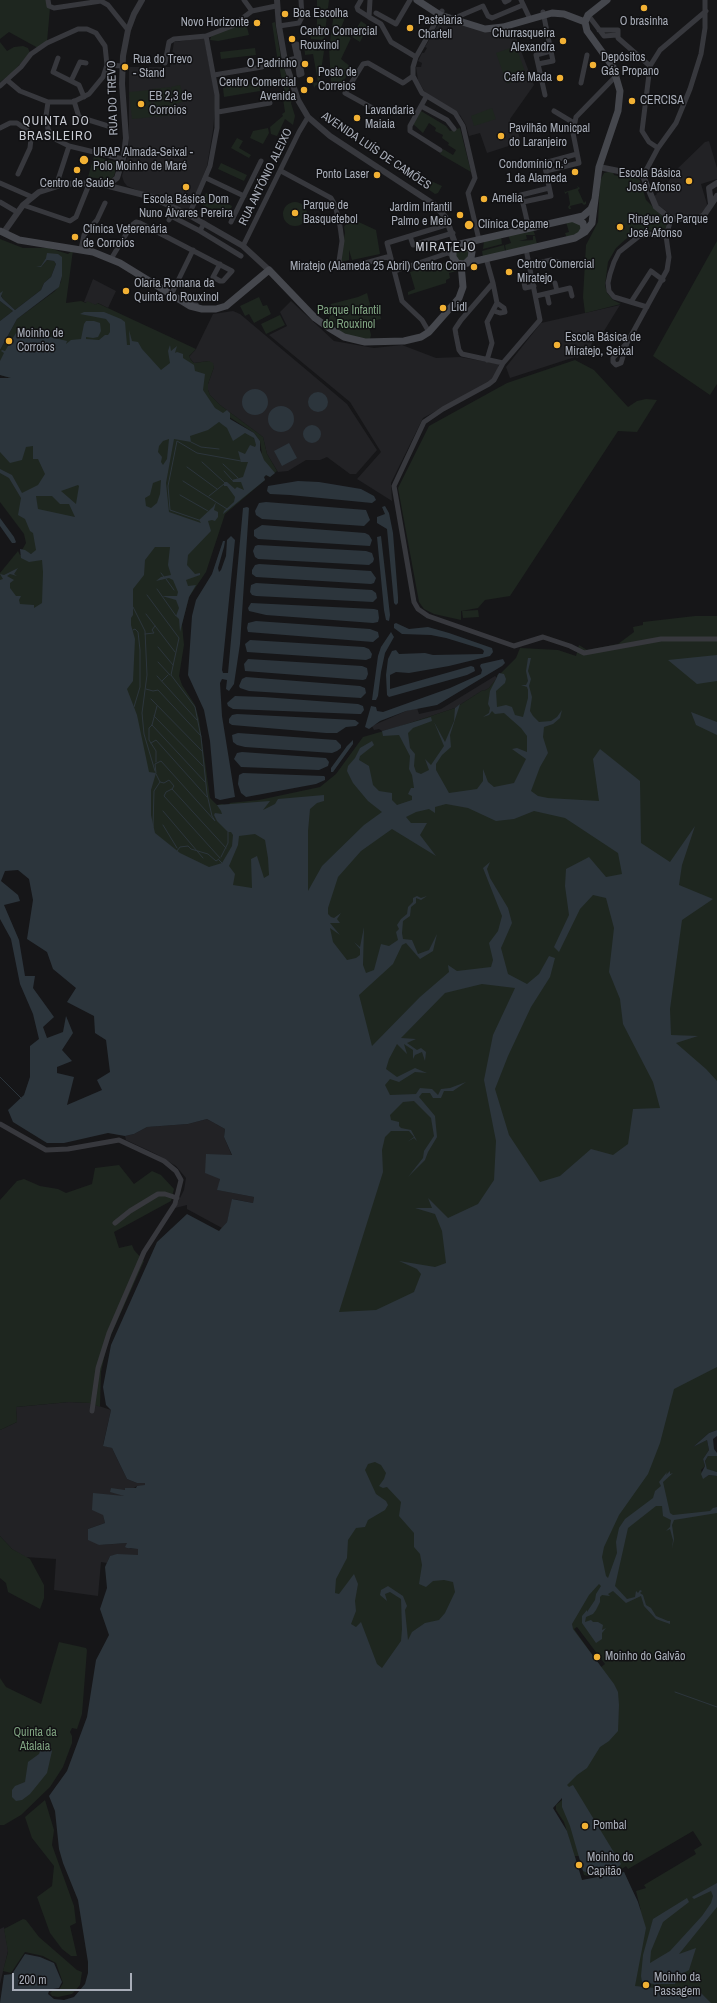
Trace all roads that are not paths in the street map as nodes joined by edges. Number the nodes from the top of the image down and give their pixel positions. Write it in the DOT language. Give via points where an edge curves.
graph roads {
  1 [pos="48,0"];
  2 [pos="102,0"];
  3 [pos="142,0"];
  4 [pos="244,0"];
  5 [pos="301,0"];
  6 [pos="361,0"];
  7 [pos="370,0"];
  8 [pos="410,0"];
  9 [pos="417,0"];
  10 [pos="422,0"];
  11 [pos="504,0"];
  12 [pos="509,0"];
  13 [pos="607,0"];
  14 [pos="705,0"];
  15 [pos="522,2"];
  16 [pos="277,3"];
  17 [pos="252,11"];
  18 [pos="706,11"];
  19 [pos="376,13"];
  20 [pos="441,13"];
  21 [pos="543,13"];
  22 [pos="369,17"];
  23 [pos="457,17"];
  24 [pos="529,17"];
  25 [pos="586,19"];
  26 [pos="279,26"];
  27 [pos="128,30"];
  28 [pos="206,36"];
  29 [pos="551,51"];
  30 [pos="587,55"];
  31 [pos="416,57"];
  32 [pos="58,58"];
  33 [pos="297,58"];
  34 [pos="284,61"];
  35 [pos="86,63"];
  36 [pos="165,63"];
  37 [pos="538,64"];
  38 [pos="107,65"];
  39 [pos="122,66"];
  40 [pos="262,66"];
  41 [pos="650,66"];
  42 [pos="214,75"];
  43 [pos="617,75"];
  44 [pos="413,76"];
  45 [pos="7,80"];
  46 [pos="71,81"];
  47 [pos="582,83"];
  48 [pos="0,86"];
  49 [pos="545,95"];
  50 [pos="84,97"];
  51 [pos="426,97"];
  52 [pos="74,101"];
  53 [pos="48,102"];
  54 [pos="270,103"];
  55 [pos="421,106"];
  56 [pos="376,110"];
  57 [pos="554,111"];
  58 [pos="218,112"];
  59 [pos="308,117"];
  60 [pos="574,122"];
  61 [pos="108,126"];
  62 [pos="0,128"];
  63 [pos="454,129"];
  64 [pos="50,134"];
  65 [pos="32,139"];
  66 [pos="69,146"];
  67 [pos="658,148"];
  68 [pos="440,150"];
  69 [pos="577,154"];
  70 [pos="123,159"];
  71 [pos="261,161"];
  72 [pos="599,167"];
  73 [pos="281,171"];
  74 [pos="546,172"];
  75 [pos="119,173"];
  76 [pos="18,174"];
  77 [pos="643,176"];
  78 [pos="206,178"];
  79 [pos="90,182"];
  80 [pos="0,184"];
  81 [pos="717,184"];
  82 [pos="108,185"];
  83 [pos="56,186"];
  84 [pos="549,188"];
  85 [pos="126,190"];
  86 [pos="244,196"];
  87 [pos="717,196"];
  88 [pos="32,197"];
  89 [pos="595,199"];
  90 [pos="0,202"];
  91 [pos="523,202"];
  92 [pos="105,203"];
  93 [pos="711,204"];
  94 [pos="24,205"];
  95 [pos="17,212"];
  96 [pos="190,215"];
  97 [pos="574,219"];
  98 [pos="671,219"];
  99 [pos="169,220"];
  100 [pos="231,222"];
  101 [pos="204,224"];
  102 [pos="449,224"];
  103 [pos="529,228"];
  104 [pos="2,231"];
  105 [pos="200,231"];
  106 [pos="453,233"];
  107 [pos="410,236"];
  108 [pos="580,236"];
  109 [pos="666,236"];
  110 [pos="479,240"];
  111 [pos="464,244"];
  112 [pos="243,246"];
  113 [pos="456,246"];
  114 [pos="81,249"];
  115 [pos="526,249"];
  116 [pos="193,250"];
  117 [pos="452,255"];
  118 [pos="241,256"];
  119 [pos="486,258"];
  120 [pos="111,259"];
  121 [pos="391,260"];
  122 [pos="464,263"];
  123 [pos="220,264"];
  124 [pos="529,265"];
  125 [pos="569,265"];
  126 [pos="269,270"];
  127 [pos="395,271"];
  128 [pos="531,275"];
  129 [pos="663,280"];
  130 [pos="493,283"];
  131 [pos="555,283"];
  132 [pos="534,286"];
  133 [pos="556,291"];
  134 [pos="547,294"];
  135 [pos="171,295"];
  136 [pos="536,296"];
  137 [pos="572,296"];
  138 [pos="631,302"];
  139 [pos="497,303"];
  140 [pos="549,303"];
  141 [pos="647,308"];
  142 [pos="494,311"];
  143 [pos="429,332"];
  144 [pos="627,344"];
  145 [pos="487,360"];
  146 [pos="503,363"];
  147 [pos="717,639"];
  148 [pos="0,1124"];
  149 [pos="177,1198"];
  150 [pos="114,1223"];
  151 [pos="92,1411"];
  1 -- 2 [label="street" via="49,6 54,8"];
  2 -- 27 [label="street"];
  3 -- 27 [label="street, RUA DO TREVO"];
  4 -- 17 [label="street"];
  5 -- 26 [label="street" via="302,17 299,23"];
  6 -- 22 [label="street" via="358,10"];
  7 -- 22 [label="street"];
  8 -- 19 [label="street" via="396,24"];
  9 -- 20 [label="main road"];
  10 -- 20 [label="main road"];
  11 -- 12 [label="street"];
  13 -- 25 [label="main road"];
  14 -- 18 [label="street"];
  15 -- 23 [label="street" via="492,18 483,6"];
  15 -- 24 [label="street"];
  16 -- 17 [label="street"];
  16 -- 26 [label="street, AVENIDA LUÍS DE CAMÕES"];
  17 -- 28 [label="street" via="232,26"];
  18 -- 41 [label="street" via="660,50"];
  18 -- 67 [label="street" via="701,54 690,89 676,123"];
  20 -- 23 [label="main road"];
  20 -- 24 [label="main road" via="485,29 503,27"];
  20 -- 31 [label="street"];
  21 -- 24 [label="main road"];
  21 -- 25 [label="main road" via="558,9"];
  21 -- 29 [label="street"];
  22 -- 31 [label="street" via="381,24 391,42"];
  23 -- 24 [label="main road" via="478,24 491,25"];
  25 -- 41 [label="street" via="604,36 617,35 627,48"];
  25 -- 43 [label="main road" via="587,31 610,61"];
  26 -- 34 [label="street, AVENIDA LUÍS DE CAMÕES"];
  27 -- 39 [label="street, RUA DO TREVO"];
  28 -- 36 [label="street" via="174,39 170,42"];
  28 -- 42 [label="street"];
  29 -- 37 [label="street" via="536,55"];
  29 -- 37 [label="street" via="553,61"];
  30 -- 47 [label="street"];
  31 -- 44 [label="street"];
  32 -- 46 [label="street" via="53,72"];
  33 -- 33 [label="street" via="300,75 302,74 297,44 294,44"];
  33 -- 34 [label="street"];
  34 -- 59 [label="street, AVENIDA LUÍS DE CAMÕES" via="298,100"];
  35 -- 46 [label="street" via="80,62"];
  37 -- 49 [label="street"];
  38 -- 39 [label="street"];
  38 -- 45 [label="street" via="107,52 103,41 92,31 78,30 47,43 31,54"];
  38 -- 50 [label="street" via="103,78"];
  39 -- 70 [label="street, RUA DO TREVO" via="126,138"];
  40 -- 42 [label="street"];
  41 -- 67 [label="street" via="642,131 649,142"];
  42 -- 58 [label="street"];
  43 -- 60 [label="street" via="580,111"];
  43 -- 72 [label="main road" via="620,106"];
  44 -- 51 [label="street" via="418,89"];
  44 -- 56 [label="street" via="403,83 368,63 363,64 346,93"];
  45 -- 48 [label="street"];
  45 -- 53 [label="street" via="20,91"];
  46 -- 50 [label="street" via="79,85"];
  50 -- 52 [label="street"];
  51 -- 55 [label="street"];
  51 -- 110 [label="street" via="454,113 463,126 475,178 468,193"];
  52 -- 53 [label="street"];
  52 -- 61 [label="street" via="79,117"];
  53 -- 64 [label="street" via="46,116"];
  54 -- 58 [label="street"];
  55 -- 63 [label="street" via="447,120"];
  55 -- 68 [label="street" via="410,126 410,131"];
  57 -- 60 [label="street"];
  58 -- 78 [label="street" via="215,146"];
  59 -- 73 [label="street, RUA ANTÓNIO ALEIXO"];
  59 -- 102 [label="street, AVENIDA LUÍS DE CAMÕES" via="330,136 435,205"];
  60 -- 69 [label="street" via="573,133"];
  62 -- 65 [label="street" via="10,123 17,124 28,130"];
  64 -- 65 [label="street"];
  64 -- 66 [label="street"];
  65 -- 76 [label="street"];
  66 -- 70 [label="street"];
  66 -- 83 [label="street"];
  67 -- 77 [label="street"];
  69 -- 74 [label="street" via="579,163"];
  69 -- 74 [label="street" via="544,163"];
  70 -- 75 [label="street, RUA DO TREVO"];
  71 -- 86 [label="street"];
  72 -- 77 [label="street"];
  72 -- 89 [label="main road"];
  73 -- 112 [label="street, RUA ANTÓNIO ALEIXO"];
  73 -- 121 [label="street" via="331,198 340,226 342,240 338,261 343,267 387,257"];
  74 -- 84 [label="street"];
  75 -- 82 [label="street, RUA DO TREVO" via="115,182"];
  75 -- 85 [label="street" via="120,182"];
  77 -- 98 [label="street" via="656,207"];
  78 -- 86 [label="street"];
  78 -- 96 [label="street"];
  79 -- 82 [label="street"];
  79 -- 83 [label="street"];
  79 -- 94 [label="street" via="76,217 70,221"];
  80 -- 88 [label="street"];
  81 -- 93 [label="street" via="709,188"];
  82 -- 85 [label="street"];
  83 -- 88 [label="street"];
  84 -- 91 [label="street" via="551,196"];
  84 -- 91 [label="street" via="521,194"];
  85 -- 96 [label="street" via="152,197"];
  86 -- 100 [label="street"];
  87 -- 93 [label="street"];
  88 -- 94 [label="street"];
  89 -- 97 [label="main road" via="587,214"];
  89 -- 108 [label="main road" via="592,223"];
  90 -- 95 [label="street"];
  91 -- 103 [label="street"];
  92 -- 114 [label="street" via="84,235"];
  93 -- 98 [label="street" via="700,218"];
  94 -- 95 [label="street"];
  95 -- 104 [label="street"];
  96 -- 101 [label="street"];
  97 -- 103 [label="main road"];
  97 -- 108 [label="main road" via="584,225"];
  98 -- 109 [label="street"];
  99 -- 105 [label="street" via="171,216"];
  101 -- 105 [label="street"];
  101 -- 112 [label="street"];
  102 -- 106 [label="street, AVENIDA LUÍS DE CAMÕES"];
  102 -- 107 [label="street"];
  103 -- 110 [label="main road"];
  104 -- 114 [label="main road" via="19,240"];
  105 -- 118 [label="street"];
  106 -- 107 [label="street" via="413,245"];
  106 -- 113 [label="street, AVENIDA LUÍS DE CAMÕES"];
  107 -- 121 [label="street" via="387,243"];
  108 -- 115 [label="main road"];
  109 -- 129 [label="street" via="669,257"];
  109 -- 138 [label="street" via="647,234 638,237 620,252 614,262 608,284 609,291 614,297"];
  110 -- 111 [label="main road"];
  111 -- 113 [label="main road"];
  111 -- 122 [label="main road" via="472,252 471,258"];
  112 -- 126 [label="street"];
  113 -- 117 [label="main road"];
  114 -- 120 [label="main road"];
  115 -- 119 [label="main road"];
  115 -- 124 [label="street"];
  116 -- 120 [label="street" via="136,222"];
  116 -- 123 [label="street"];
  116 -- 135 [label="street"];
  117 -- 122 [label="main road" via="455,261"];
  117 -- 127 [label="street" via="448,254"];
  119 -- 122 [label="main road"];
  119 -- 130 [label="street"];
  120 -- 135 [label="main road"];
  121 -- 127 [label="street"];
  122 -- 143 [label="main road" via="463,287 459,298"];
  124 -- 125 [label="street" via="551,260"];
  124 -- 128 [label="street"];
  126 -- 135 [label="main road" via="226,306 216,309 197,308"];
  126 -- 143 [label="main road" via="315,318 344,337 365,342 383,342 421,337"];
  127 -- 143 [label="street" via="402,301 422,320"];
  128 -- 132 [label="street"];
  128 -- 132 [label="street" via="523,276 525,288"];
  129 -- 138 [label="street" via="651,271"];
  129 -- 141 [label="street"];
  130 -- 139 [label="street"];
  130 -- 145 [label="street" via="455,329 462,354"];
  131 -- 133 [label="street"];
  132 -- 136 [label="street"];
  133 -- 134 [label="street"];
  133 -- 137 [label="street" via="570,288"];
  134 -- 136 [label="street"];
  134 -- 140 [label="street"];
  136 -- 146 [label="street" via="540,320"];
  138 -- 141 [label="street"];
  139 -- 142 [label="street"];
  139 -- 142 [label="street" via="505,312"];
  141 -- 144 [label="street"];
  142 -- 145 [label="street" via="487,322 492,343"];
  145 -- 146 [label="street"];
  146 -- 147 [label="street" via="489,384 424,422 394,486 414,602 418,609 428,616 514,646 543,637 584,653 661,640"];
  148 -- 149 [label="street" via="46,1150 119,1140 164,1161 176,1171 181,1180"];
  149 -- 150 [label="street" via="158,1194"];
  149 -- 151 [label="street" via="144,1252 109,1333 98,1368"];
}
